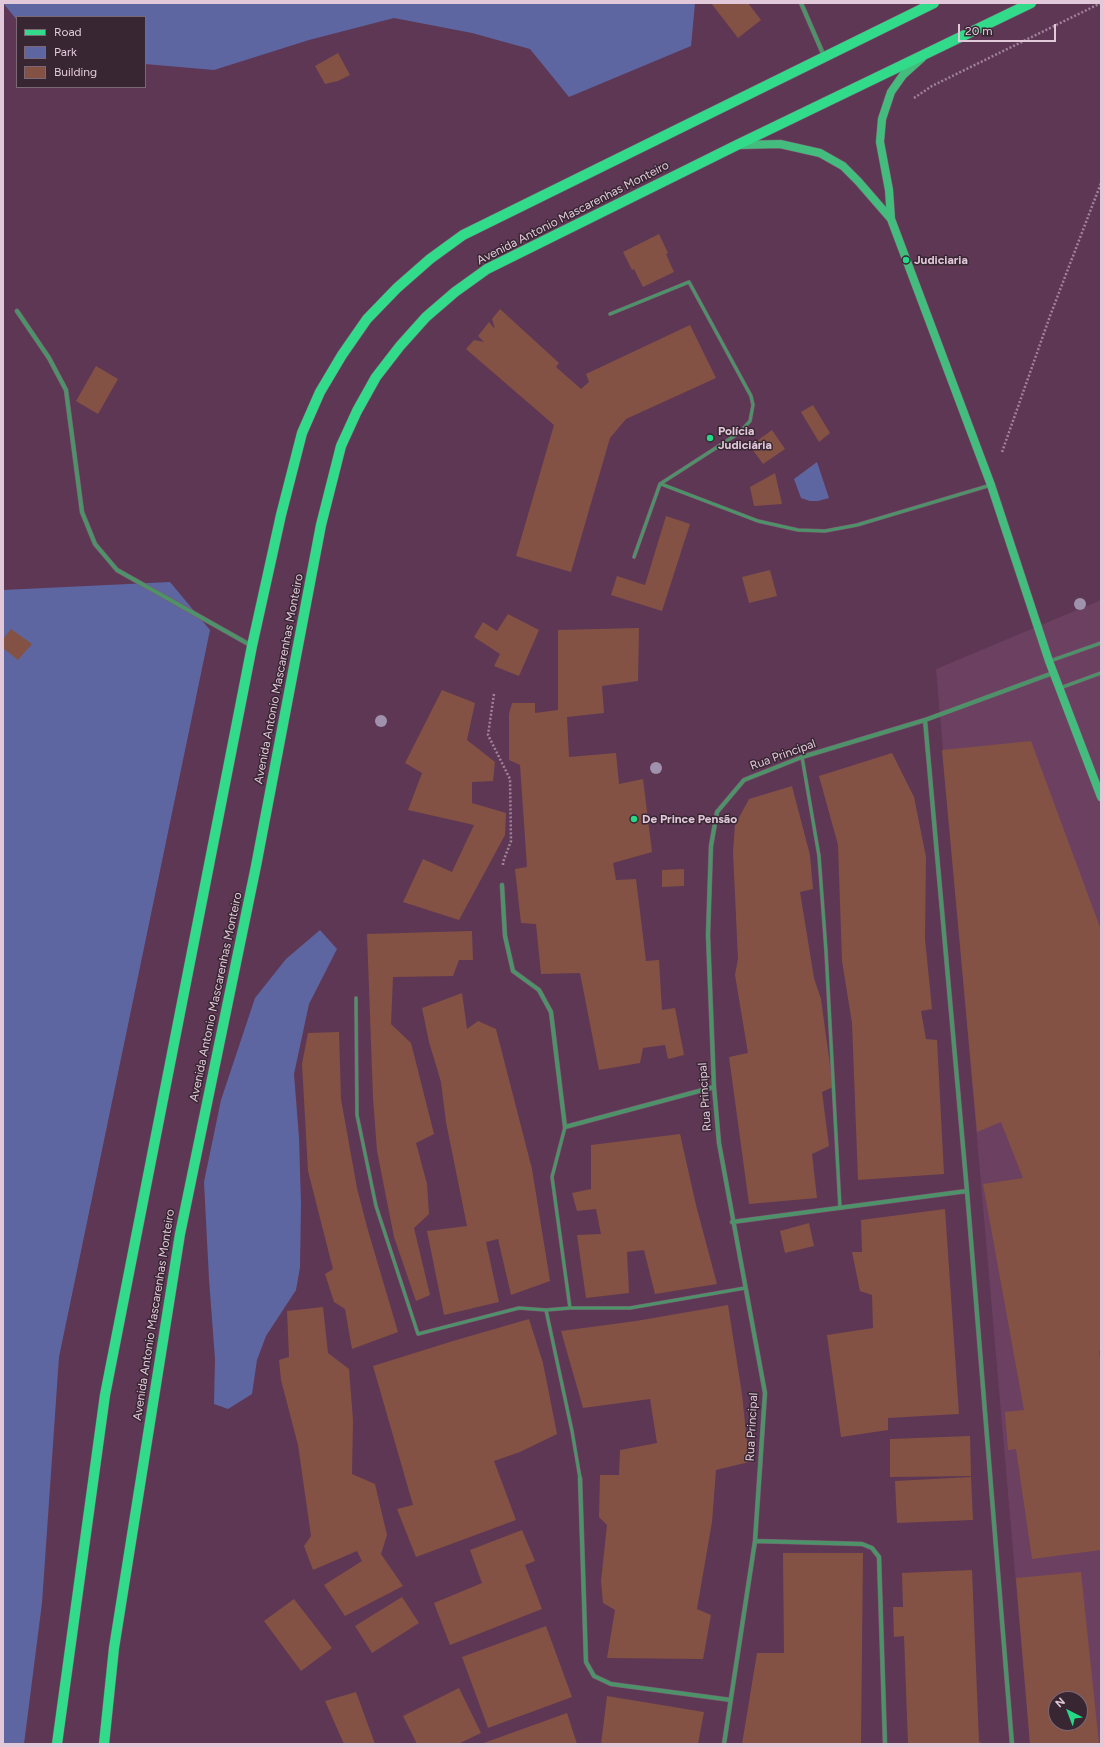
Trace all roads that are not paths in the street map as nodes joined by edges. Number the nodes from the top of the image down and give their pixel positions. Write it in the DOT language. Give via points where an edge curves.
graph roads {
  1 [pos="801,3"];
  2 [pos="934,3"];
  3 [pos="1031,3"];
  4 [pos="926,54"];
  5 [pos="824,57"];
  6 [pos="737,145"];
  7 [pos="891,219"];
  8 [pos="17,311"];
  9 [pos="610,314"];
  10 [pos="660,484"];
  11 [pos="990,485"];
  12 [pos="634,557"];
  13 [pos="1101,643"];
  14 [pos="252,646"];
  15 [pos="1049,661"];
  16 [pos="1054,672"];
  17 [pos="1101,673"];
  18 [pos="1060,688"];
  19 [pos="925,720"];
  20 [pos="802,757"];
  21 [pos="1101,797"];
  22 [pos="502,885"];
  23 [pos="356,998"];
  24 [pos="714,1087"];
  25 [pos="565,1127"];
  26 [pos="967,1191"];
  27 [pos="840,1208"];
  28 [pos="732,1222"];
  29 [pos="746,1288"];
  30 [pos="570,1308"];
  31 [pos="546,1310"];
  32 [pos="580,1478"];
  33 [pos="756,1540"];
  34 [pos="731,1700"];
  35 [pos="57,1744"];
  36 [pos="104,1744"];
  37 [pos="724,1744"];
  38 [pos="885,1744"];
  39 [pos="1012,1744"];
  1 -- 5 [label="street"];
  2 -- 5 [label="main road"];
  3 -- 4 [label="main road, Avenida Antonio Mascarenhas Monteiro"];
  4 -- 6 [label="main road, Avenida Antonio Mascarenhas Monteiro"];
  4 -- 7 [label="main road" via="903,75 891,92 882,119 880,142 889,190"];
  5 -- 14 [label="main road" via="463,235 397,288 367,320 342,355 320,392 302,433"];
  6 -- 7 [label="main road" via="780,144 820,153 843,166"];
  6 -- 36 [label="main road, Avenida Antonio Mascarenhas Monteiro" via="487,269 455,292 420,323 376,377 357,410 341,446 321,525 256,866 180,1234 114,1648"];
  7 -- 11 [label="main road"];
  8 -- 14 [label="street" via="49,358 66,390 82,512 95,544 117,570"];
  9 -- 10 [label="lane" via="689,282 751,396 752,414 745,428"];
  10 -- 11 [label="lane" via="758,521 798,530 825,532 857,525"];
  10 -- 12 [label="lane"];
  11 -- 15 [label="main road"];
  13 -- 15 [label="lane"];
  14 -- 35 [label="main road" via="105,1395"];
  15 -- 16 [label="main road"];
  16 -- 18 [label="main road"];
  16 -- 19 [label="street, Rua Principal"];
  17 -- 18 [label="lane"];
  18 -- 21 [label="main road"];
  19 -- 20 [label="street, Rua Principal"];
  19 -- 26 [label="street"];
  20 -- 24 [label="street, Rua Principal" via="744,780 717,812 710,846 708,935"];
  20 -- 27 [label="lane" via="819,856"];
  22 -- 25 [label="street" via="505,936 514,971 539,990 551,1012"];
  23 -- 31 [label="lane" via="357,1115 376,1206 418,1334 520,1308"];
  24 -- 25 [label="street"];
  24 -- 28 [label="street, Rua Principal" via="719,1143"];
  25 -- 30 [label="lane" via="552,1177"];
  26 -- 27 [label="street"];
  26 -- 39 [label="street"];
  27 -- 28 [label="street"];
  28 -- 29 [label="street, Rua Principal"];
  29 -- 30 [label="lane" via="630,1308"];
  29 -- 33 [label="street, Rua Principal" via="765,1393"];
  30 -- 31 [label="lane"];
  31 -- 32 [label="lane"];
  32 -- 34 [label="street" via="586,1662 594,1676 611,1684"];
  33 -- 34 [label="street, Rua Principal"];
  33 -- 38 [label="street" via="862,1544 872,1548 879,1557"];
  34 -- 37 [label="street, Rua Principal"];
}
